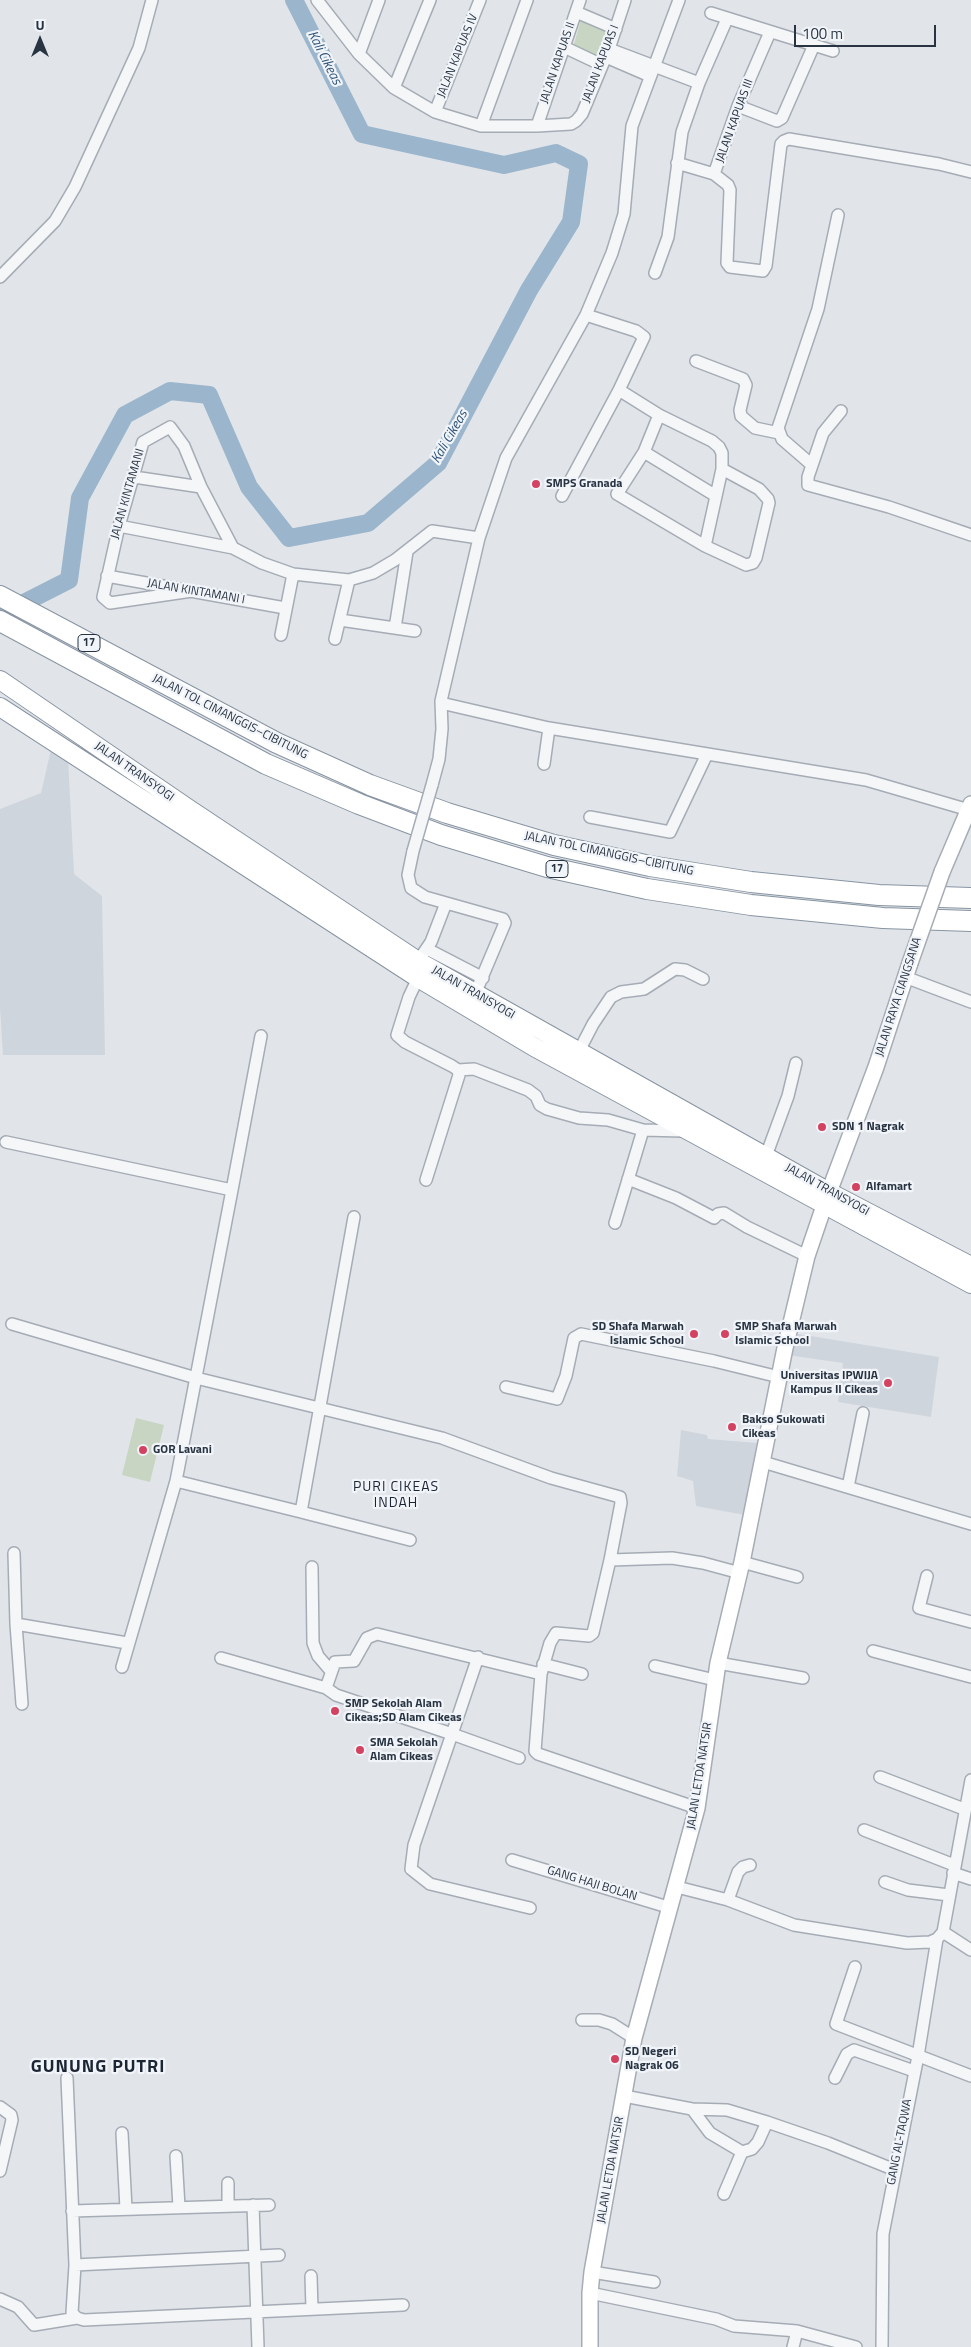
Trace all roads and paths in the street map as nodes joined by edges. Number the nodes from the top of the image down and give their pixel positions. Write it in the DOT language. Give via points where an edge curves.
graph roads {
  1 [pos="152,0"];
  2 [pos="317,0"];
  3 [pos="332,0"];
  4 [pos="379,0"];
  5 [pos="430,0"];
  6 [pos="480,0"];
  7 [pos="527,0"];
  8 [pos="580,0"];
  9 [pos="625,0"];
  10 [pos="679,0"];
  11 [pos="328,12"];
  12 [pos="576,12"];
  13 [pos="710,12"];
  14 [pos="727,19"];
  15 [pos="616,29"];
  16 [pos="770,32"];
  17 [pos="814,45"];
  18 [pos="564,47"];
  19 [pos="833,51"];
  20 [pos="359,54"];
  21 [pos="606,57"];
  22 [pos="652,71"];
  23 [pos="700,83"];
  24 [pos="394,88"];
  25 [pos="738,106"];
  26 [pos="435,112"];
  27 [pos="481,126"];
  28 [pos="537,126"];
  29 [pos="677,163"];
  30 [pos="971,172"];
  31 [pos="714,174"];
  32 [pos="838,215"];
  33 [pos="655,273"];
  34 [pos="0,277"];
  35 [pos="586,315"];
  36 [pos="696,361"];
  37 [pos="620,390"];
  38 [pos="840,411"];
  39 [pos="659,415"];
  40 [pos="779,433"];
  41 [pos="644,452"];
  42 [pos="812,465"];
  43 [pos="722,468"];
  44 [pos="134,477"];
  45 [pos="201,487"];
  46 [pos="562,496"];
  47 [pos="716,496"];
  48 [pos="118,526"];
  49 [pos="971,534"];
  50 [pos="479,538"];
  51 [pos="705,546"];
  52 [pos="233,548"];
  53 [pos="407,552"];
  54 [pos="293,574"];
  55 [pos="107,576"];
  56 [pos="349,580"];
  57 [pos="192,591"];
  58 [pos="0,596"];
  59 [pos="285,608"];
  60 [pos="340,620"];
  61 [pos="0,621"];
  62 [pos="395,628"];
  63 [pos="415,631"];
  64 [pos="281,635"];
  65 [pos="335,639"];
  66 [pos="0,680"];
  67 [pos="441,703"];
  68 [pos="0,707"];
  69 [pos="549,728"];
  70 [pos="707,754"];
  71 [pos="544,764"];
  72 [pos="970,807"];
  73 [pos="590,817"];
  74 [pos="971,898"];
  75 [pos="446,903"];
  76 [pos="971,921"];
  77 [pos="421,963"];
  78 [pos="907,970"];
  79 [pos="483,978"];
  80 [pos="703,979"];
  81 [pos="475,994"];
  82 [pos="971,1002"];
  83 [pos="262,1036"];
  84 [pos="537,1039"];
  85 [pos="579,1051"];
  86 [pos="796,1063"];
  87 [pos="458,1070"];
  88 [pos="643,1130"];
  89 [pos="689,1132"];
  90 [pos="6,1142"];
  91 [pos="766,1156"];
  92 [pos="628,1178"];
  93 [pos="426,1180"];
  94 [pos="232,1190"];
  95 [pos="827,1199"];
  96 [pos="354,1218"];
  97 [pos="615,1223"];
  98 [pos="807,1256"];
  99 [pos="971,1266"];
  100 [pos="971,1284"];
  101 [pos="12,1324"];
  102 [pos="779,1377"];
  103 [pos="196,1378"];
  104 [pos="506,1387"];
  105 [pos="318,1408"];
  106 [pos="863,1413"];
  107 [pos="763,1462"];
  108 [pos="176,1481"];
  109 [pos="848,1487"];
  110 [pos="300,1512"];
  111 [pos="971,1524"];
  112 [pos="410,1540"];
  113 [pos="14,1553"];
  114 [pos="610,1560"];
  115 [pos="312,1567"];
  116 [pos="741,1567"];
  117 [pos="927,1576"];
  118 [pos="797,1578"];
  119 [pos="971,1622"];
  120 [pos="16,1624"];
  121 [pos="127,1643"];
  122 [pos="873,1651"];
  123 [pos="478,1657"];
  124 [pos="221,1658"];
  125 [pos="718,1663"];
  126 [pos="655,1666"];
  127 [pos="122,1667"];
  128 [pos="542,1669"];
  129 [pos="330,1670"];
  130 [pos="582,1674"];
  131 [pos="971,1677"];
  132 [pos="804,1678"];
  133 [pos="715,1680"];
  134 [pos="326,1688"];
  135 [pos="22,1704"];
  136 [pos="452,1734"];
  137 [pos="519,1758"];
  138 [pos="880,1777"];
  139 [pos="971,1780"];
  140 [pos="697,1808"];
  141 [pos="964,1809"];
  142 [pos="864,1830"];
  143 [pos="512,1860"];
  144 [pos="750,1865"];
  145 [pos="954,1869"];
  146 [pos="971,1879"];
  147 [pos="885,1882"];
  148 [pos="677,1887"];
  149 [pos="949,1896"];
  150 [pos="728,1900"];
  151 [pos="530,1908"];
  152 [pos="671,1908"];
  153 [pos="940,1936"];
  154 [pos="971,1950"];
  155 [pos="855,1967"];
  156 [pos="582,2020"];
  157 [pos="634,2038"];
  158 [pos="918,2056"];
  159 [pos="914,2071"];
  160 [pos="971,2076"];
  161 [pos="67,2078"];
  162 [pos="835,2078"];
  163 [pos="624,2096"];
  164 [pos="0,2107"];
  165 [pos="692,2109"];
  166 [pos="767,2122"];
  167 [pos="122,2133"];
  168 [pos="742,2152"];
  169 [pos="176,2156"];
  170 [pos="895,2170"];
  171 [pos="0,2171"];
  172 [pos="228,2183"];
  173 [pos="724,2194"];
  174 [pos="253,2205"];
  175 [pos="268,2205"];
  176 [pos="228,2206"];
  177 [pos="179,2207"];
  178 [pos="126,2209"];
  179 [pos="72,2211"];
  180 [pos="279,2255"];
  181 [pos="255,2256"];
  182 [pos="75,2265"];
  183 [pos="592,2272"];
  184 [pos="311,2276"];
  185 [pos="654,2282"];
  186 [pos="590,2293"];
  187 [pos="0,2299"];
  188 [pos="403,2305"];
  189 [pos="312,2309"];
  190 [pos="257,2311"];
  191 [pos="77,2318"];
  192 [pos="797,2331"];
  193 [pos="258,2347"];
  194 [pos="590,2347"];
  195 [pos="793,2347"];
  196 [pos="856,2347"];
  197 [pos="882,2347"];
  1 -- 34 [label="street" via="139,48 75,187 55,221"];
  2 -- 11 [label="street"];
  3 -- 11 [label="street"];
  4 -- 20 [label="street"];
  5 -- 24 [label="street"];
  6 -- 26 [label="street, JALAN KAPUAS IV"];
  7 -- 27 [label="street"];
  8 -- 12 [label="street, JALAN KAPUAS II"];
  9 -- 15 [label="street, JALAN KAPUAS I"];
  10 -- 22 [label="street"];
  11 -- 20 [label="street"];
  12 -- 15 [label="street"];
  12 -- 18 [label="street, JALAN KAPUAS II"];
  13 -- 14 [label="street"];
  14 -- 16 [label="street"];
  14 -- 23 [label="street"];
  15 -- 21 [label="street, JALAN KAPUAS I"];
  16 -- 17 [label="street"];
  16 -- 25 [label="street, JALAN KAPUAS III"];
  17 -- 19 [label="street"];
  17 -- 25 [label="street" via="782,118 777,121"];
  18 -- 21 [label="street"];
  18 -- 28 [label="street, JALAN KAPUAS II"];
  20 -- 24 [label="street"];
  21 -- 22 [label="street"];
  21 -- 28 [label="street, JALAN KAPUAS I" via="582,114 571,124"];
  22 -- 23 [label="street"];
  22 -- 35 [label="street" via="632,126 624,214 612,253"];
  23 -- 29 [label="street" via="682,132"];
  24 -- 26 [label="street"];
  25 -- 31 [label="street, JALAN KAPUAS III"];
  26 -- 27 [label="street"];
  27 -- 28 [label="street"];
  29 -- 31 [label="street, JALAN KAPUAS III"];
  29 -- 33 [label="street" via="668,237"];
  30 -- 31 [label="street" via="930,162 788,139 781,144 763,271 730,267 727,263 730,190"];
  32 -- 40 [label="street" via="820,303"];
  35 -- 37 [label="street" via="636,331 644,337"];
  35 -- 50 [label="street" via="506,458"];
  36 -- 40 [label="street" via="743,379 746,385 741,416 755,428"];
  37 -- 39 [label="street"];
  37 -- 46 [label="street"];
  38 -- 42 [label="street" via="823,433"];
  39 -- 41 [label="street"];
  39 -- 43 [label="street" via="712,441 722,453"];
  40 -- 42 [label="street"];
  41 -- 47 [label="street"];
  41 -- 51 [label="street" via="617,494"];
  42 -- 49 [label="street" via="807,482 811,487 889,507"];
  43 -- 47 [label="street"];
  43 -- 51 [label="street" via="759,489 769,503 753,563 746,565"];
  44 -- 45 [label="street"];
  44 -- 45 [label="street, JALAN KINTAMANI" via="143,442 170,427 184,446"];
  44 -- 48 [label="street, JALAN KINTAMANI"];
  45 -- 52 [label="street, JALAN KINTAMANI"];
  47 -- 51 [label="street"];
  48 -- 52 [label="street"];
  48 -- 55 [label="street, JALAN KINTAMANI"];
  50 -- 53 [label="street" via="432,531"];
  50 -- 67 [label="street"];
  52 -- 54 [label="street"];
  53 -- 56 [label="street" via="373,573"];
  53 -- 62 [label="street"];
  54 -- 56 [label="street"];
  54 -- 59 [label="street"];
  55 -- 57 [label="street, JALAN KINTAMANI I"];
  55 -- 57 [label="street, JALAN KINTAMANI" via="103,597 110,603"];
  56 -- 60 [label="street"];
  57 -- 59 [label="street, JALAN KINTAMANI I"];
  58 -- 74 [label="highway, JALAN TOL CIMANGGIS–CIBITUNG / 17" via="277,743 370,785 447,813 554,845 650,866 751,882 879,895"];
  59 -- 64 [label="street"];
  60 -- 62 [label="street"];
  60 -- 65 [label="street"];
  61 -- 76 [label="highway, JALAN TOL CIMANGGIS–CIBITUNG / 17" via="266,764 359,804 547,867 646,889 751,905 883,918"];
  62 -- 63 [label="street"];
  66 -- 77 [label="highway, JALAN TRANSYOGI"];
  67 -- 69 [label="street"];
  67 -- 75 [label="street, bridge" via="439,759 408,875 410,888 425,897"];
  68 -- 77 [label="highway, JALAN TRANSYOGI"];
  69 -- 70 [label="street"];
  69 -- 71 [label="street"];
  70 -- 72 [label="street" via="866,780"];
  70 -- 73 [label="street" via="670,832"];
  72 -- 78 [label="main road, JALAN RAYA CIANGSANA, bridge" via="942,872"];
  75 -- 77 [label="street"];
  75 -- 79 [label="street" via="504,919"];
  77 -- 79 [label="street"];
  77 -- 81 [label="highway, JALAN TRANSYOGI"];
  77 -- 84 [label="highway, JALAN TRANSYOGI"];
  77 -- 87 [label="street" via="397,1035"];
  78 -- 82 [label="street"];
  78 -- 95 [label="main road, JALAN RAYA CIANGSANA" via="876,1067"];
  79 -- 81 [label="street"];
  80 -- 85 [label="street" via="675,969 644,989 620,992 611,997"];
  81 -- 84 [label="highway, JALAN TRANSYOGI"];
  83 -- 94 [label="street"];
  84 -- 85 [label="highway, JALAN TRANSYOGI"];
  84 -- 89 [label="highway, JALAN TRANSYOGI"];
  85 -- 91 [label="highway, JALAN TRANSYOGI"];
  86 -- 91 [label="street" via="788,1096"];
  87 -- 88 [label="street" via="474,1069 528,1090 547,1109"];
  87 -- 93 [label="street"];
  88 -- 89 [label="street"];
  88 -- 92 [label="street"];
  89 -- 95 [label="highway, JALAN TRANSYOGI"];
  90 -- 94 [label="street"];
  91 -- 95 [label="highway, JALAN TRANSYOGI"];
  92 -- 97 [label="street"];
  92 -- 98 [label="street" via="714,1218 724,1213"];
  94 -- 103 [label="street"];
  95 -- 98 [label="main road, JALAN LETDA NATSIR"];
  95 -- 99 [label="highway, JALAN TRANSYOGI"];
  95 -- 100 [label="highway, JALAN TRANSYOGI"];
  96 -- 105 [label="street"];
  98 -- 102 [label="main road, JALAN LETDA NATSIR"];
  101 -- 103 [label="street"];
  102 -- 104 [label="street" via="580,1334 574,1338 557,1399"];
  102 -- 107 [label="main road, JALAN LETDA NATSIR"];
  103 -- 105 [label="street"];
  103 -- 108 [label="street"];
  105 -- 110 [label="street"];
  105 -- 114 [label="street" via="442,1438 551,1478 617,1494 621,1503"];
  106 -- 109 [label="street"];
  107 -- 109 [label="street"];
  107 -- 116 [label="main road, JALAN LETDA NATSIR"];
  108 -- 110 [label="street"];
  108 -- 121 [label="street"];
  109 -- 111 [label="street"];
  110 -- 112 [label="street"];
  113 -- 120 [label="street"];
  114 -- 116 [label="street" via="672,1558"];
  114 -- 128 [label="street" via="592,1634 555,1633"];
  115 -- 129 [label="street" via="314,1650"];
  116 -- 118 [label="street"];
  116 -- 125 [label="main road, JALAN LETDA NATSIR"];
  117 -- 119 [label="street" via="920,1608"];
  120 -- 121 [label="street"];
  120 -- 135 [label="street"];
  121 -- 127 [label="street"];
  122 -- 131 [label="street"];
  123 -- 128 [label="street"];
  123 -- 129 [label="street" via="377,1634 367,1638 354,1661 335,1662"];
  123 -- 136 [label="street"];
  124 -- 134 [label="street"];
  125 -- 132 [label="street"];
  125 -- 133 [label="main road, JALAN LETDA NATSIR"];
  126 -- 133 [label="street"];
  128 -- 130 [label="street"];
  128 -- 140 [label="street" via="537,1754"];
  129 -- 134 [label="street"];
  133 -- 140 [label="main road, JALAN LETDA NATSIR"];
  134 -- 136 [label="street"];
  136 -- 137 [label="street"];
  136 -- 151 [label="street" via="414,1845 411,1868 430,1884"];
  138 -- 141 [label="street"];
  139 -- 141 [label="street, GANG AL-TAQWA"];
  140 -- 148 [label="main road, JALAN LETDA NATSIR"];
  141 -- 145 [label="street, GANG AL-TAQWA"];
  142 -- 145 [label="street"];
  143 -- 152 [label="street, GANG HAJI BOLAN"];
  144 -- 150 [label="street" via="738,1872"];
  145 -- 146 [label="street"];
  145 -- 149 [label="street, GANG AL-TAQWA"];
  147 -- 149 [label="street" via="908,1890"];
  148 -- 150 [label="street"];
  148 -- 152 [label="main road, JALAN LETDA NATSIR"];
  149 -- 153 [label="street, GANG AL-TAQWA"];
  150 -- 153 [label="street" via="794,1925 908,1943 930,1942"];
  152 -- 157 [label="main road, JALAN LETDA NATSIR"];
  153 -- 154 [label="street"];
  153 -- 158 [label="street, GANG AL-TAQWA"];
  155 -- 158 [label="street" via="836,2024"];
  156 -- 157 [label="street" via="612,2024"];
  157 -- 163 [label="main road, JALAN LETDA NATSIR"];
  158 -- 159 [label="street, GANG AL-TAQWA"];
  158 -- 160 [label="street"];
  159 -- 162 [label="street" via="854,2050 847,2054"];
  159 -- 170 [label="street, GANG AL-TAQWA"];
  161 -- 179 [label="street"];
  163 -- 165 [label="street"];
  163 -- 183 [label="main road, JALAN LETDA NATSIR"];
  164 -- 171 [label="street" via="11,2115 12,2120"];
  165 -- 166 [label="street" via="727,2110"];
  165 -- 168 [label="street" via="710,2134"];
  166 -- 168 [label="street" via="758,2142 752,2149"];
  166 -- 170 [label="street"];
  167 -- 178 [label="street"];
  168 -- 173 [label="street"];
  169 -- 177 [label="street"];
  170 -- 197 [label="street, GANG AL-TAQWA" via="883,2234"];
  172 -- 176 [label="street"];
  174 -- 175 [label="street"];
  174 -- 176 [label="street"];
  174 -- 181 [label="street"];
  176 -- 177 [label="street"];
  177 -- 178 [label="street"];
  178 -- 179 [label="street"];
  179 -- 182 [label="street"];
  180 -- 181 [label="street"];
  181 -- 182 [label="street"];
  181 -- 190 [label="street"];
  182 -- 191 [label="street" via="72,2312"];
  183 -- 185 [label="street"];
  183 -- 186 [label="main road, JALAN LETDA NATSIR"];
  184 -- 189 [label="street"];
  186 -- 192 [label="street" via="716,2319 734,2326"];
  186 -- 194 [label="main road, JALAN LETDA NATSIR"];
  187 -- 191 [label="street" via="18,2307 34,2325"];
  188 -- 189 [label="street"];
  189 -- 190 [label="street"];
  190 -- 191 [label="street"];
  190 -- 193 [label="street"];
  192 -- 195 [label="street"];
  192 -- 196 [label="street"];
}
